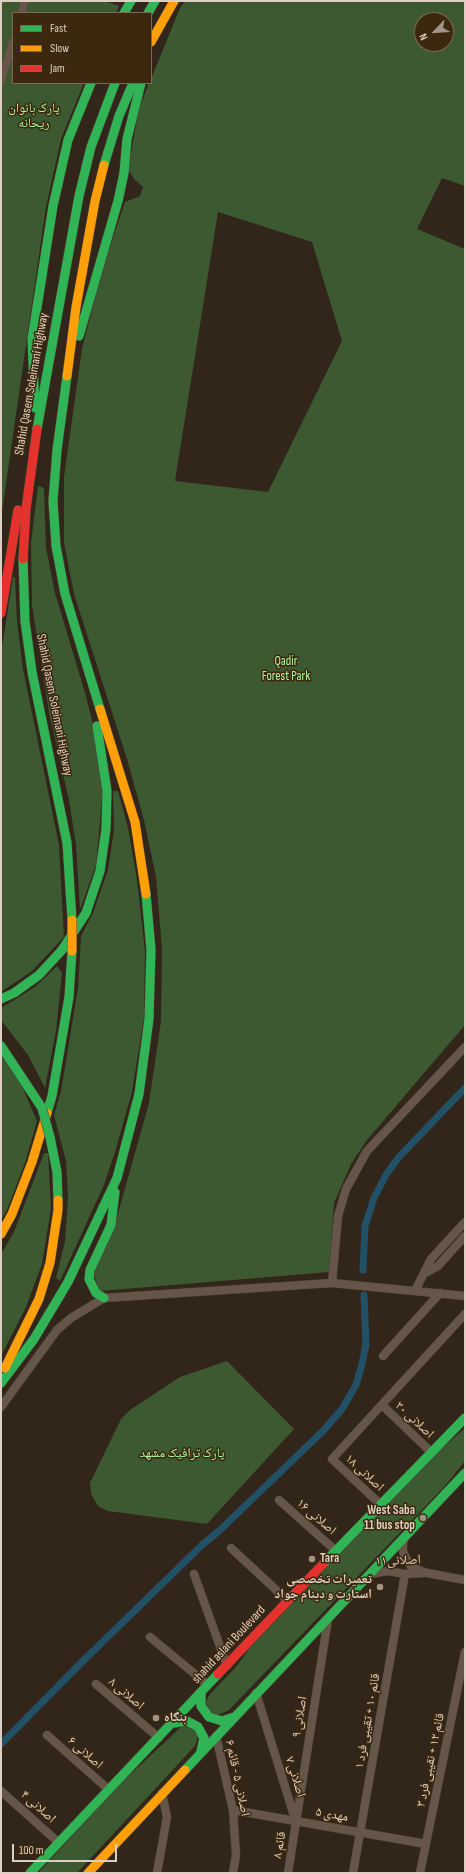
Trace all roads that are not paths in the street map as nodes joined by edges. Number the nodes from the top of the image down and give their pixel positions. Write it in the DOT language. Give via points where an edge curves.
graph roads {
  1 [pos="25,1"];
  2 [pos="131,1"];
  3 [pos="155,1"];
  4 [pos="174,1"];
  5 [pos="21,12"];
  6 [pos="125,12"];
  7 [pos="149,12"];
  8 [pos="152,40"];
  9 [pos="12,44"];
  10 [pos="1,81"];
  11 [pos="91,84"];
  12 [pos="115,84"];
  13 [pos="133,84"];
  14 [pos="141,84"];
  15 [pos="66,382"];
  16 [pos="36,436"];
  17 [pos="1,612"];
  18 [pos="76,635"];
  19 [pos="1,999"];
  20 [pos="1,1046"];
  21 [pos="465,1047"];
  22 [pos="117,1178"];
  23 [pos="464,1226"];
  24 [pos="1,1234"];
  25 [pos="465,1236"];
  26 [pos="443,1245"];
  27 [pos="451,1252"];
  28 [pos="425,1274"];
  29 [pos="332,1283"];
  30 [pos="415,1291"];
  31 [pos="440,1293"];
  32 [pos="465,1296"];
  33 [pos="104,1298"];
  34 [pos="465,1314"];
  35 [pos="383,1356"];
  36 [pos="1,1376"];
  37 [pos="1,1383"];
  38 [pos="382,1406"];
  39 [pos="1,1407"];
  40 [pos="464,1420"];
  41 [pos="431,1452"];
  42 [pos="465,1473"];
  43 [pos="279,1500"];
  44 [pos="380,1504"];
  45 [pos="406,1536"];
  46 [pos="231,1548"];
  47 [pos="336,1551"];
  48 [pos="427,1573"];
  49 [pos="194,1574"];
  50 [pos="370,1574"];
  51 [pos="405,1574"];
  52 [pos="465,1580"];
  53 [pos="288,1601"];
  54 [pos="328,1617"];
  55 [pos="150,1637"];
  56 [pos="465,1652"];
  57 [pos="227,1666"];
  58 [pos="96,1684"];
  59 [pos="208,1685"];
  60 [pos="201,1692"];
  61 [pos="256,1694"];
  62 [pos="234,1716"];
  63 [pos="174,1723"];
  64 [pos="47,1736"];
  65 [pos="216,1736"];
  66 [pos="159,1738"];
  67 [pos="201,1751"];
  68 [pos="108,1790"];
  69 [pos="1,1791"];
  70 [pos="162,1793"];
  71 [pos="233,1810"];
  72 [pos="296,1821"];
  73 [pos="360,1832"];
  74 [pos="58,1842"];
  75 [pos="426,1844"];
  76 [pos="30,1873"];
  77 [pos="88,1873"];
  78 [pos="157,1873"];
  79 [pos="233,1873"];
  80 [pos="288,1873"];
  81 [pos="353,1873"];
  82 [pos="420,1873"];
  1 -- 5 [label="street"];
  2 -- 6 [label="main road"];
  3 -- 7 [label="main road"];
  4 -- 8 [label="main road"];
  9 -- 10 [label="street"];
  11 -- 16 [label="main road" via="68,140 53,206 32,339"];
  12 -- 16 [label="main road, Shahid Qasem Soleimani Highway" via="91,147 78,196"];
  13 -- 15 [label="main road" via="107,152 95,200"];
  14 -- 15 [label="main road" via="126,139 124,173 118,201"];
  15 -- 18 [label="main road" via="53,501 56,546 64,594"];
  16 -- 17 [label="main road" via="17,514"];
  16 -- 24 [label="main road, Shahid Qasem Soleimani Highway, bridge" via="26,509 22,568 25,621 32,672 67,843 72,951 69,997 52,1096 32,1162 12,1214"];
  18 -- 19 [label="main road" via="101,742 107,791 106,829 100,871 86,913 62,950 39,975"];
  18 -- 22 [label="main road" via="135,822 145,879 151,950 149,1019 139,1094"];
  20 -- 36 [label="main road, bridge" via="42,1108 57,1172 58,1210 50,1263 39,1299"];
  21 -- 29 [label="street" via="367,1151 346,1189 338,1216"];
  22 -- 33 [label="main road" via="111,1225 90,1270 89,1280 92,1287"];
  22 -- 37 [label="main road" via="68,1282 34,1339"];
  23 -- 26 [label="street"];
  25 -- 27 [label="street"];
  26 -- 27 [label="street"];
  26 -- 28 [label="street" via="431,1259"];
  27 -- 28 [label="street" via="438,1266"];
  28 -- 30 [label="street"];
  29 -- 30 [label="street"];
  29 -- 33 [label="street"];
  30 -- 31 [label="street"];
  31 -- 32 [label="street"];
  31 -- 35 [label="street"];
  33 -- 39 [label="street" via="71,1318 57,1330"];
  34 -- 38 [label="street"];
  38 -- 41 [label="street, اصلانی ۲۰"];
  38 -- 44 [label="street, اصلانی ۱۸" via="332,1459"];
  40 -- 41 [label="main road, shahid aslani Boulevard"];
  41 -- 44 [label="main road, shahid aslani Boulevard"];
  42 -- 45 [label="main road"];
  43 -- 47 [label="street, اصلانی ۱۶"];
  44 -- 47 [label="main road, shahid aslani Boulevard"];
  45 -- 48 [label="street, اصلانی۱۱" via="403,1543 406,1560 411,1567"];
  45 -- 50 [label="main road"];
  46 -- 53 [label="street"];
  47 -- 53 [label="main road, shahid aslani Boulevard"];
  48 -- 51 [label="street, اصلانی۱۱"];
  48 -- 52 [label="street"];
  49 -- 57 [label="street"];
  50 -- 51 [label="street, اصلانی۱۱" via="388,1571"];
  50 -- 54 [label="main road"];
  51 -- 73 [label="street, قائم ۱۰ + تقیبی فرد ۱"];
  53 -- 57 [label="main road, shahid aslani Boulevard"];
  54 -- 61 [label="main road"];
  54 -- 72 [label="street, اصلانی ۹"];
  55 -- 59 [label="street"];
  56 -- 75 [label="street, قائم ۱۲ + نقیبی فرد ۳"];
  57 -- 59 [label="main road, shahid aslani Boulevard"];
  58 -- 66 [label="street, اصلانی ۸"];
  59 -- 60 [label="main road, shahid aslani Boulevard"];
  60 -- 62 [label="main road" via="201,1706 209,1717 222,1721"];
  60 -- 63 [label="main road, shahid aslani Boulevard"];
  61 -- 62 [label="main road"];
  61 -- 72 [label="street, اصلانی ۷"];
  62 -- 65 [label="main road"];
  63 -- 66 [label="main road, shahid aslani Boulevard"];
  63 -- 67 [label="main road" via="187,1721 198,1727 204,1738"];
  64 -- 68 [label="street, اصلانی ۶"];
  65 -- 67 [label="main road"];
  65 -- 71 [label="street, اصلانی ۵ - قائم ۶"];
  66 -- 68 [label="main road, shahid aslani Boulevard"];
  67 -- 70 [label="main road"];
  68 -- 74 [label="main road, shahid aslani Boulevard"];
  69 -- 74 [label="street, اصلانی ۴"];
  70 -- 77 [label="main road"];
  70 -- 78 [label="street" via="167,1817"];
  71 -- 72 [label="street, مهدی ۵"];
  71 -- 79 [label="street, اصلانی ۵ - قائم ۶" via="236,1855"];
  72 -- 73 [label="street, مهدی ۵"];
  72 -- 80 [label="street, قائم ۸"];
  73 -- 75 [label="street, مهدی ۵"];
  73 -- 81 [label="street, قائم ۱۰ + تقیبی فرد ۱"];
  74 -- 76 [label="main road, shahid aslani Boulevard"];
  75 -- 82 [label="street, قائم ۱۲ + نقیبی فرد ۳"];
}
